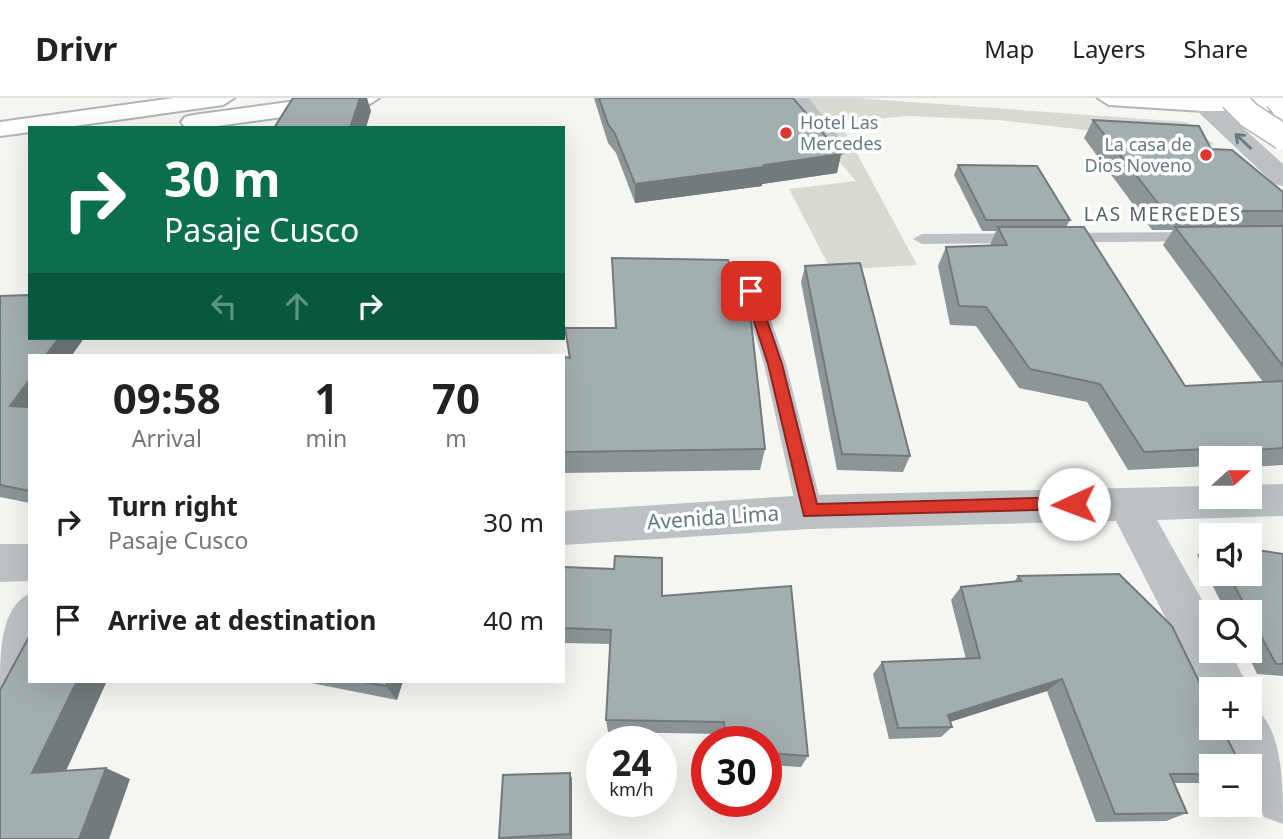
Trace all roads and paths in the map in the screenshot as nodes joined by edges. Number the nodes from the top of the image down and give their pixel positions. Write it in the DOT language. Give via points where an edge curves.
graph roads {
  1 [pos="223,98"];
  2 [pos="368,98"];
  3 [pos="802,98"];
  4 [pos="1109,98"];
  5 [pos="1233,98"];
  6 [pos="1277,98"];
  7 [pos="1203,104"];
  8 [pos="1283,104"];
  9 [pos="171,126"];
  10 [pos="0,129"];
  11 [pos="1283,137"];
  12 [pos="28,146"];
  13 [pos="841,150"];
  14 [pos="0,151"];
  15 [pos="1283,178"];
  16 [pos="1225,237"];
  17 [pos="922,239"];
  18 [pos="751,291"];
  19 [pos="1283,500"];
  20 [pos="1127,503"];
  21 [pos="810,512"];
  22 [pos="565,528"];
  23 [pos="28,562"];
  24 [pos="0,563"];
  25 [pos="28,616"];
  26 [pos="0,665"];
  27 [pos="1219,677"];
  28 [pos="1252,740"];
  29 [pos="1283,799"];
  1 -- 10 [label="main road"];
  2 -- 9 [label="main road"];
  3 -- 13 [label="lane"];
  4 -- 7 [label="main road"];
  5 -- 11 [label="main road, bridge"];
  6 -- 8 [label="main road, bridge"];
  7 -- 8 [label="main road"];
  15 -- 7 [label="street, one-way"];
  12 -- 14 [label="main road"];
  16 -- 17 [label="lane"];
  18 -- 21 [label="lane" via="775,364"];
  19 -- 20 [label="street, Avenida Lima"];
  20 -- 21 [label="street, Avenida Lima"];
  20 -- 27 [label="street"];
  21 -- 22 [label="street, Avenida Lima"];
  23 -- 24 [label="street"];
  25 -- 26 [label="street"];
  28 -- 29 [label="street"];
}
